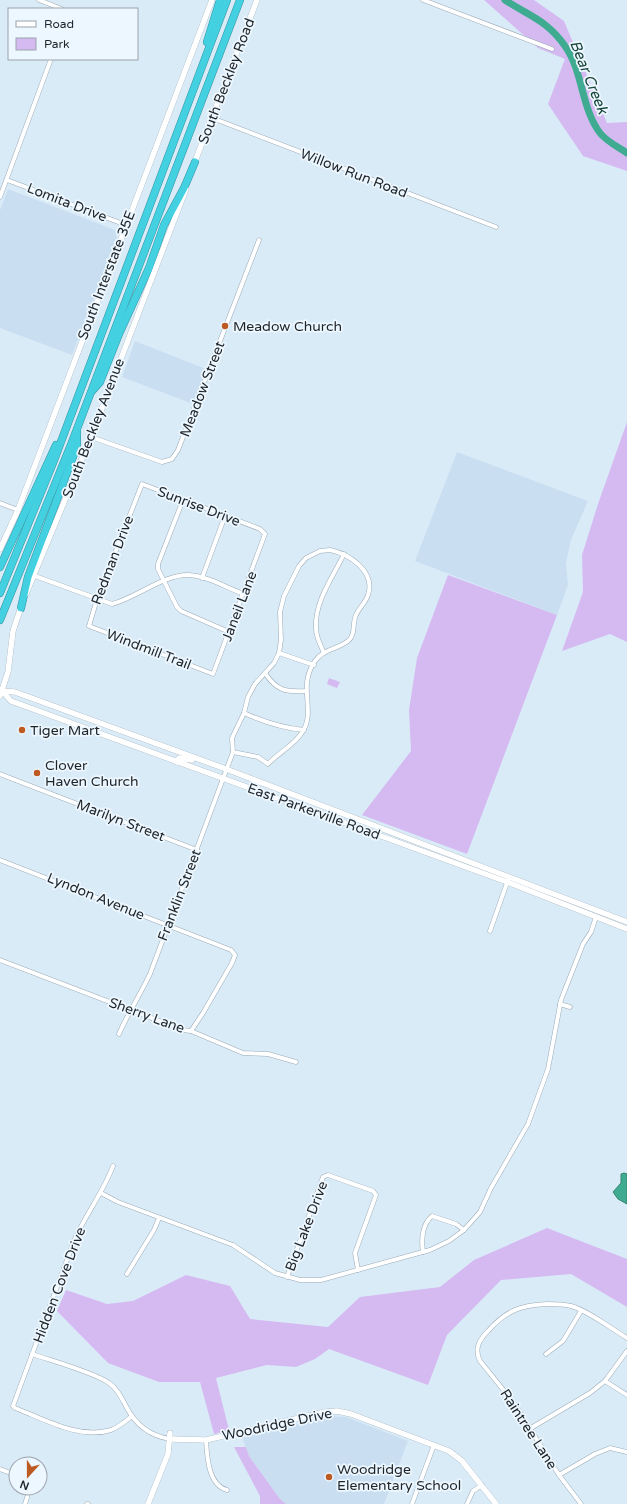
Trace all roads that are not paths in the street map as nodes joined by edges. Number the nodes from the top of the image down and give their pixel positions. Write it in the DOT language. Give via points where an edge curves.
graph roads {
  1 [pos="39,0"];
  2 [pos="212,0"];
  3 [pos="220,0"];
  4 [pos="227,0"];
  5 [pos="240,0"];
  6 [pos="257,0"];
  7 [pos="423,0"];
  8 [pos="59,8"];
  9 [pos="552,49"];
  10 [pos="51,60"];
  11 [pos="212,118"];
  12 [pos="176,137"];
  13 [pos="195,162"];
  14 [pos="7,180"];
  15 [pos="0,197"];
  16 [pos="126,225"];
  17 [pos="496,227"];
  18 [pos="259,240"];
  19 [pos="90,394"];
  20 [pos="70,419"];
  21 [pos="76,429"];
  22 [pos="91,437"];
  23 [pos="137,495"];
  24 [pos="183,500"];
  25 [pos="0,503"];
  26 [pos="18,510"];
  27 [pos="225,516"];
  28 [pos="265,534"];
  29 [pos="0,549"];
  30 [pos="344,554"];
  31 [pos="0,567"];
  32 [pos="34,576"];
  33 [pos="202,578"];
  34 [pos="163,581"];
  35 [pos="0,593"];
  36 [pos="244,594"];
  37 [pos="97,599"];
  38 [pos="21,608"];
  39 [pos="0,620"];
  40 [pos="89,626"];
  41 [pos="229,632"];
  42 [pos="279,653"];
  43 [pos="324,653"];
  44 [pos="314,665"];
  45 [pos="210,672"];
  46 [pos="265,673"];
  47 [pos="306,692"];
  48 [pos="1,693"];
  49 [pos="33,699"];
  50 [pos="30,708"];
  51 [pos="244,713"];
  52 [pos="304,730"];
  53 [pos="136,737"];
  54 [pos="133,746"];
  55 [pos="233,752"];
  56 [pos="177,762"];
  57 [pos="208,762"];
  58 [pos="226,769"];
  59 [pos="0,774"];
  60 [pos="223,778"];
  61 [pos="416,840"];
  62 [pos="413,848"];
  63 [pos="197,850"];
  64 [pos="0,860"];
  65 [pos="510,876"];
  66 [pos="507,882"];
  67 [pos="597,914"];
  68 [pos="627,922"];
  69 [pos="168,924"];
  70 [pos="627,930"];
  71 [pos="490,931"];
  72 [pos="0,960"];
  73 [pos="560,1004"];
  74 [pos="570,1007"];
  75 [pos="130,1009"];
  76 [pos="191,1031"];
  77 [pos="119,1034"];
  78 [pos="296,1062"];
  79 [pos="113,1166"];
  80 [pos="101,1193"];
  81 [pos="160,1218"];
  82 [pos="464,1230"];
  83 [pos="423,1252"];
  84 [pos="358,1270"];
  85 [pos="127,1274"];
  86 [pos="287,1278"];
  87 [pos="581,1311"];
  88 [pos="627,1338"];
  89 [pos="627,1351"];
  90 [pos="32,1354"];
  91 [pos="546,1354"];
  92 [pos="604,1381"];
  93 [pos="627,1395"];
  94 [pos="132,1416"];
  95 [pos="531,1428"];
  96 [pos="170,1436"];
  97 [pos="206,1440"];
  98 [pos="434,1445"];
  99 [pos="627,1452"];
  100 [pos="559,1475"];
  101 [pos="482,1485"];
  102 [pos="227,1490"];
  103 [pos="148,1504"];
  104 [pos="412,1504"];
  105 [pos="467,1504"];
  106 [pos="496,1504"];
  107 [pos="581,1504"];
  1 -- 8 [label="street"];
  2 -- 16 [label="main road, South Interstate 35E"];
  3 -- 12 [label="highway"];
  4 -- 12 [label="highway"];
  5 -- 19 [label="highway"];
  6 -- 11 [label="main road, South Beckley Road"];
  7 -- 9 [label="street"];
  10 -- 14 [label="street"];
  11 -- 13 [label="main road, South Beckley Road"];
  11 -- 17 [label="street, Willow Run Road"];
  12 -- 20 [label="highway"];
  13 -- 19 [label="highway" via="164,225 149,268 100,382"];
  13 -- 22 [label="main road, South Beckley Avenue"];
  14 -- 15 [label="street"];
  14 -- 16 [label="street, Lomita Drive"];
  16 -- 26 [label="main road, South Interstate 35E"];
  18 -- 22 [label="street, Meadow Street" via="178,450 172,459 162,462"];
  19 -- 21 [label="highway"];
  20 -- 31 [label="highway"];
  20 -- 35 [label="highway"];
  21 -- 38 [label="highway" via="77,446 28,577"];
  21 -- 39 [label="highway"];
  22 -- 32 [label="main road, South Beckley Avenue"];
  23 -- 24 [label="street, Sunrise Drive" via="142,484"];
  23 -- 37 [label="street, Redman Drive"];
  24 -- 27 [label="street, Sunrise Drive"];
  24 -- 34 [label="street" via="158,564"];
  25 -- 26 [label="street"];
  26 -- 29 [label="main road, South Interstate 35E"];
  27 -- 28 [label="street, Sunrise Drive" via="260,529"];
  27 -- 33 [label="street"];
  28 -- 36 [label="street, Janeil Lane"];
  30 -- 42 [label="street" via="330,550 320,551 306,558 299,566 281,605"];
  30 -- 43 [label="street" via="320,602 316,619 316,630"];
  30 -- 43 [label="street" via="366,573 370,585 368,596 356,614 350,640"];
  32 -- 37 [label="street"];
  32 -- 38 [label="main road, South Beckley Avenue"];
  33 -- 34 [label="street" via="187,575"];
  33 -- 36 [label="street"];
  34 -- 37 [label="street" via="112,604"];
  34 -- 41 [label="street" via="181,611"];
  36 -- 41 [label="street, Janeil Lane"];
  37 -- 40 [label="street, Redman Drive"];
  38 -- 48 [label="main road, South Beckley Avenue" via="13,631 8,672"];
  40 -- 45 [label="street, Windmill Trail"];
  41 -- 45 [label="street, Janeil Lane" via="213,674"];
  42 -- 44 [label="street"];
  42 -- 46 [label="street, Franklin Street"];
  43 -- 44 [label="street"];
  44 -- 47 [label="street"];
  46 -- 47 [label="street" via="280,689"];
  46 -- 51 [label="street, Franklin Street" via="248,697"];
  47 -- 52 [label="street" via="308,711"];
  48 -- 49 [label="main road, East Parkerville Road" via="15,692"];
  48 -- 50 [label="main road, East Parkerville Road" via="11,701"];
  49 -- 50 [label="main road"];
  49 -- 53 [label="main road, East Parkerville Road"];
  50 -- 54 [label="main road, East Parkerville Road"];
  51 -- 52 [label="street" via="286,729"];
  51 -- 55 [label="street, Franklin Street" via="232,738"];
  52 -- 55 [label="street" via="297,741 279,752 268,764 258,757"];
  53 -- 54 [label="main road"];
  53 -- 57 [label="main road, East Parkerville Road"];
  54 -- 56 [label="main road, East Parkerville Road"];
  55 -- 58 [label="street, Franklin Street"];
  56 -- 57 [label="main road" via="182,758"];
  56 -- 60 [label="main road, East Parkerville Road"];
  57 -- 58 [label="main road, East Parkerville Road"];
  58 -- 60 [label="street, Franklin Street"];
  58 -- 61 [label="main road, East Parkerville Road"];
  59 -- 63 [label="street, Marilyn Street"];
  60 -- 62 [label="main road, East Parkerville Road"];
  60 -- 63 [label="street, Franklin Street"];
  61 -- 62 [label="main road"];
  61 -- 65 [label="main road, East Parkerville Road"];
  62 -- 66 [label="main road, East Parkerville Road"];
  63 -- 69 [label="street, Franklin Street"];
  64 -- 69 [label="street, Lyndon Avenue"];
  65 -- 66 [label="street"];
  65 -- 67 [label="main road, East Parkerville Road"];
  66 -- 67 [label="main road, East Parkerville Road"];
  66 -- 71 [label="street"];
  67 -- 68 [label="main road, East Parkerville Road"];
  67 -- 70 [label="main road, East Parkerville Road"];
  67 -- 73 [label="street"];
  69 -- 75 [label="street, Franklin Street" via="150,974 137,1001"];
  69 -- 76 [label="street, Lyndon Avenue" via="224,946 235,955 225,977"];
  72 -- 75 [label="street, Sherry Lane"];
  73 -- 74 [label="street"];
  73 -- 82 [label="street" via="548,1069 528,1124 480,1212"];
  75 -- 76 [label="street, Sherry Lane"];
  75 -- 77 [label="street, Franklin Street"];
  76 -- 78 [label="street, Sherry Lane" via="243,1053 268,1054"];
  79 -- 80 [label="street, Hidden Cove Drive"];
  80 -- 81 [label="street"];
  80 -- 90 [label="street, Hidden Cove Drive" via="74,1241"];
  81 -- 85 [label="street"];
  81 -- 86 [label="street" via="233,1246"];
  82 -- 83 [label="street" via="443,1245"];
  82 -- 83 [label="street" via="456,1224 432,1216 422,1237"];
  83 -- 84 [label="street"];
  84 -- 86 [label="street" via="316,1281"];
  84 -- 86 [label="street, Big Lake Drive" via="356,1253 376,1194 326,1175 323,1177"];
  87 -- 88 [label="street"];
  87 -- 91 [label="street" via="563,1341"];
  87 -- 95 [label="street, Raintree Lane" via="560,1304 537,1304 517,1308 488,1331 477,1348 477,1355"];
  89 -- 92 [label="street"];
  90 -- 94 [label="street, Woodridge Drive" via="107,1382 118,1392"];
  90 -- 94 [label="street, Hidden Cove Drive" via="13,1407 71,1429 86,1432 111,1430"];
  92 -- 93 [label="street"];
  92 -- 95 [label="street" via="590,1393"];
  94 -- 96 [label="street, Woodridge Drive" via="150,1433"];
  95 -- 100 [label="street, Raintree Lane"];
  96 -- 97 [label="main road, Woodridge Drive"];
  96 -- 103 [label="main road" via="166,1459"];
  97 -- 98 [label="main road, Woodridge Drive" via="331,1411 351,1414"];
  97 -- 102 [label="street" via="211,1473 221,1488"];
  98 -- 101 [label="main road, Woodridge Drive" via="449,1451 462,1461"];
  98 -- 104 [label="street"];
  99 -- 100 [label="street" via="610,1448"];
  100 -- 107 [label="street, Raintree Lane"];
  101 -- 105 [label="street" via="473,1492"];
  101 -- 106 [label="main road, Woodridge Drive"];
}
